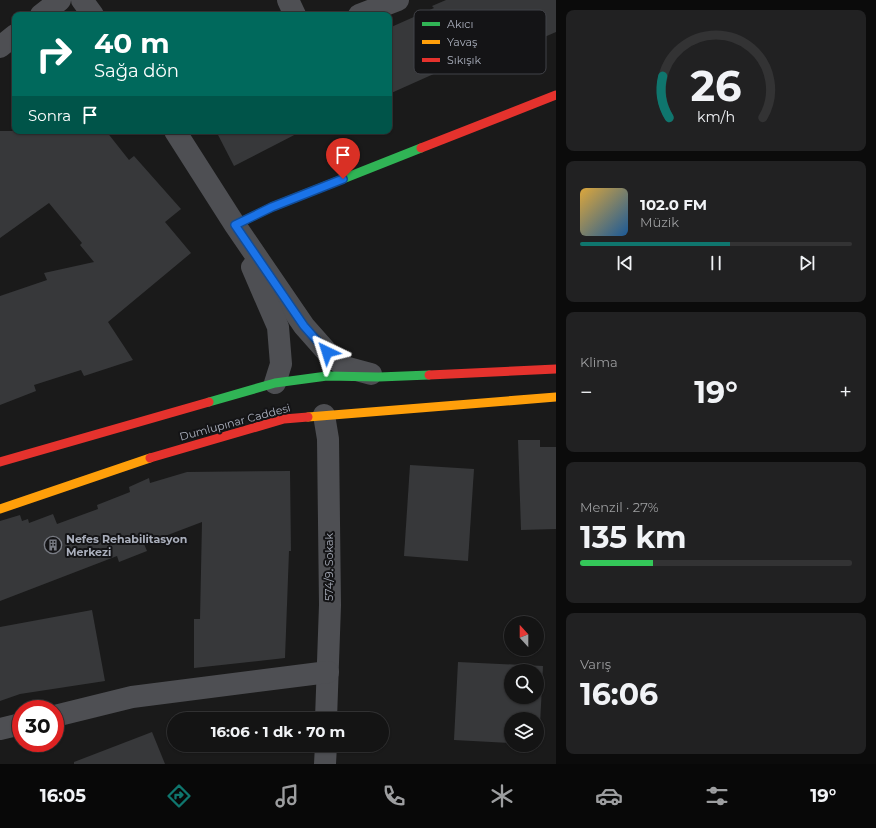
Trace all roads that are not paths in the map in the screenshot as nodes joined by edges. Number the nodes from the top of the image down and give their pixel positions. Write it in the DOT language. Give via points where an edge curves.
graph roads {
  1 [pos="60,0"];
  2 [pos="82,0"];
  3 [pos="288,0"];
  4 [pos="398,0"];
  5 [pos="45,12"];
  6 [pos="91,12"];
  7 [pos="294,12"];
  8 [pos="367,12"];
  9 [pos="12,37"];
  10 [pos="0,47"];
  11 [pos="556,94"];
  12 [pos="177,134"];
  13 [pos="235,225"];
  14 [pos="556,369"];
  15 [pos="379,377"];
  16 [pos="275,383"];
  17 [pos="556,397"];
  18 [pos="324,415"];
  19 [pos="0,462"];
  20 [pos="0,509"];
  21 [pos="328,672"];
  22 [pos="326,712"];
  23 [pos="64,714"];
  24 [pos="12,726"];
  25 [pos="0,729"];
  26 [pos="326,752"];
  27 [pos="325,764"];
  1 -- 5 [label="street"];
  2 -- 6 [label="street"];
  3 -- 7 [label="street"];
  4 -- 8 [label="street"];
  9 -- 10 [label="street"];
  11 -- 13 [label="street" via="272,207"];
  12 -- 13 [label="street"];
  13 -- 15 [label="street" via="304,326 327,352 345,367"];
  13 -- 16 [label="street" via="278,327 281,364"];
  14 -- 15 [label="street"];
  15 -- 16 [label="street" via="327,376"];
  16 -- 19 [label="street"];
  17 -- 18 [label="street, Dumlupınar Caddesi"];
  18 -- 20 [label="street, Dumlupınar Caddesi" via="284,420 161,454"];
  18 -- 21 [label="street, 574/9. Sokak" via="328,439"];
  21 -- 22 [label="street, 574/9. Sokak"];
  21 -- 23 [label="street" via="132,697"];
  24 -- 25 [label="street"];
  26 -- 27 [label="street"];
}
